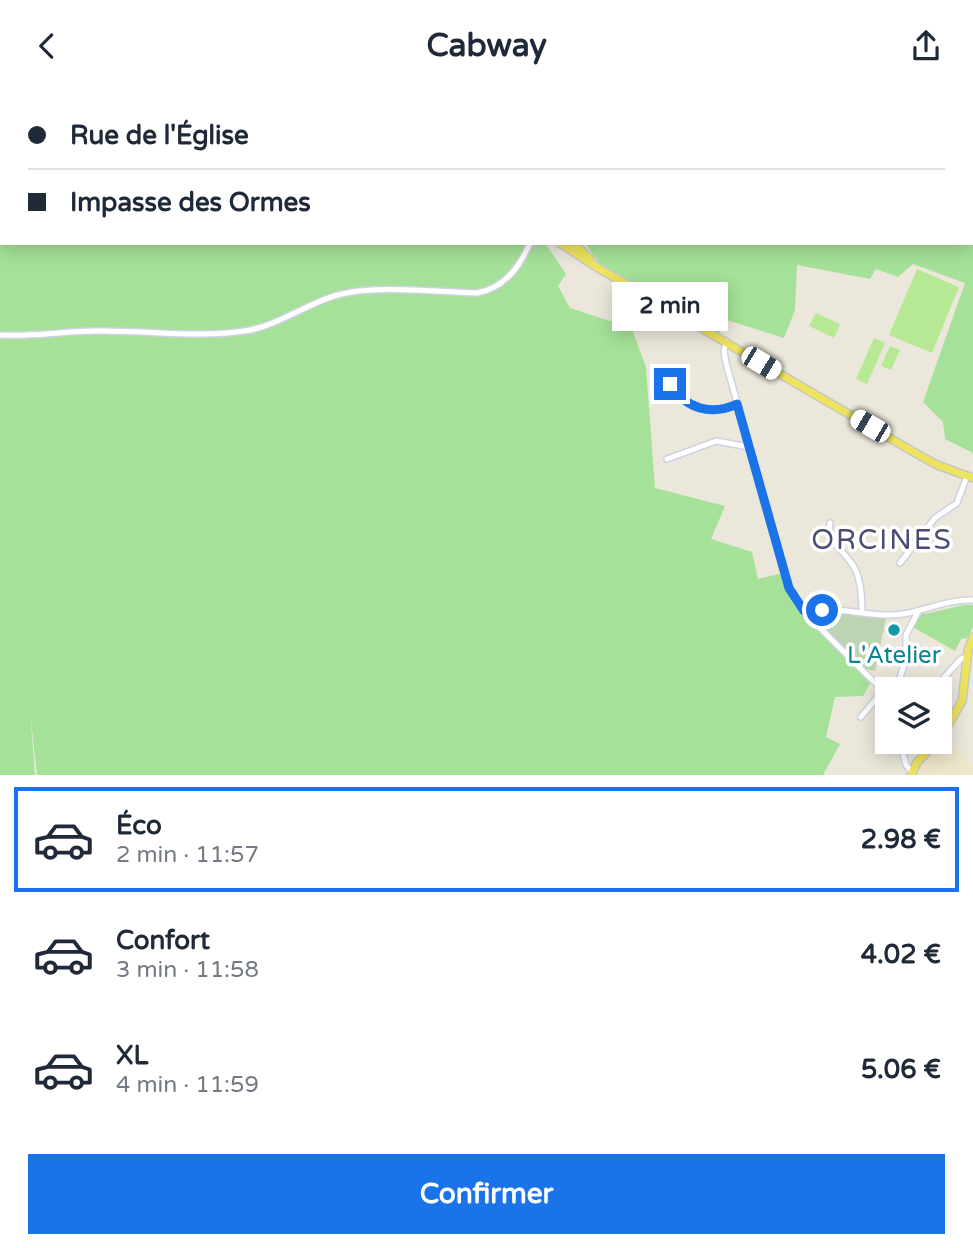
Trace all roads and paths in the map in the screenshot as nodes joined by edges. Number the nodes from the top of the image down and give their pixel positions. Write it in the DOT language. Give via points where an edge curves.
graph roads {
  1 [pos="531,245"];
  2 [pos="563,245"];
  3 [pos="577,245"];
  4 [pos="598,268"];
  5 [pos="0,335"];
  6 [pos="726,341"];
  7 [pos="670,384"];
  8 [pos="737,404"];
  9 [pos="749,447"];
  10 [pos="667,459"];
  11 [pos="970,477"];
  12 [pos="830,523"];
  13 [pos="900,563"];
  14 [pos="973,600"];
  15 [pos="804,611"];
  16 [pos="862,613"];
  17 [pos="917,614"];
  18 [pos="973,637"];
  19 [pos="968,656"];
  20 [pos="900,677"];
  21 [pos="944,677"];
  22 [pos="875,682"];
  23 [pos="875,700"];
  24 [pos="861,717"];
  25 [pos="952,718"];
  26 [pos="903,754"];
  27 [pos="925,754"];
  28 [pos="911,773"];
  1 -- 5 [label="street" via="505,281 493,290 477,293 355,292 333,296 253,329 201,335 97,331"];
  2 -- 4 [label="main road"];
  3 -- 4 [label="main road"];
  4 -- 6 [label="main road"];
  6 -- 8 [label="street" via="726,363"];
  6 -- 11 [label="main road" via="932,462"];
  7 -- 8 [label="street" via="685,401 713,412"];
  8 -- 9 [label="street"];
  9 -- 10 [label="street" via="716,441"];
  9 -- 15 [label="street" via="784,575"];
  11 -- 13 [label="street" via="957,503 935,518"];
  12 -- 16 [label="street" via="831,540 857,573"];
  14 -- 17 [label="street"];
  15 -- 16 [label="street"];
  15 -- 22 [label="street"];
  16 -- 17 [label="street"];
  17 -- 20 [label="street" via="906,635"];
  18 -- 19 [label="main road"];
  19 -- 21 [label="street"];
  19 -- 25 [label="main road" via="962,701"];
  23 -- 24 [label="street"];
  26 -- 28 [label="street"];
  27 -- 28 [label="main road"];
}
